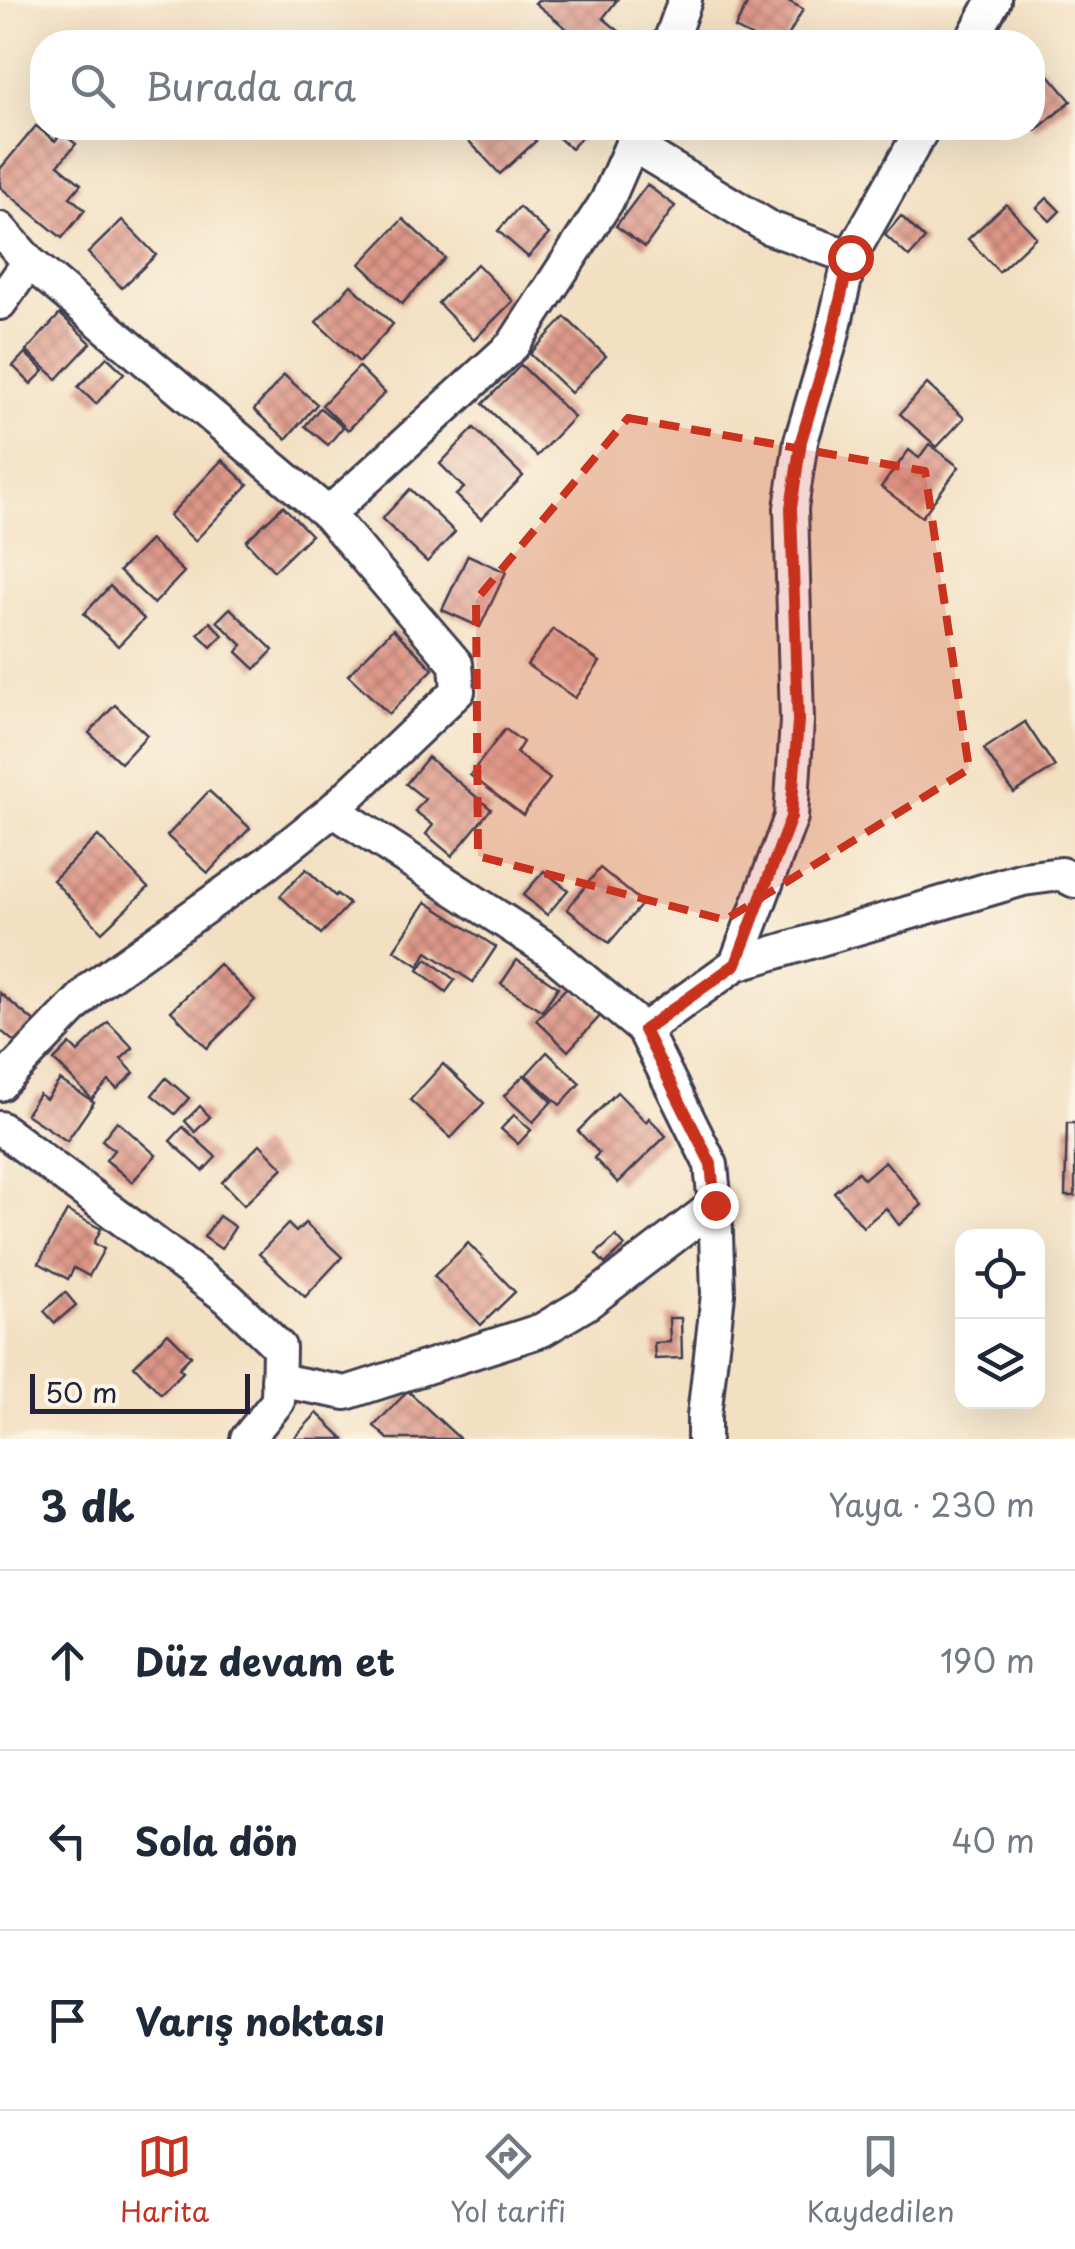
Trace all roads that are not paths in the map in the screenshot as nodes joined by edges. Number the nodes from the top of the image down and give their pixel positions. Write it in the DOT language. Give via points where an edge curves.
graph roads {
  1 [pos="685,0"];
  2 [pos="994,0"];
  3 [pos="674,30"];
  4 [pos="978,30"];
  5 [pos="634,140"];
  6 [pos="642,140"];
  7 [pos="916,140"];
  8 [pos="0,229"];
  9 [pos="850,257"];
  10 [pos="29,262"];
  11 [pos="0,303"];
  12 [pos="328,514"];
  13 [pos="334,810"];
  14 [pos="1075,881"];
  15 [pos="736,964"];
  16 [pos="644,1030"];
  17 [pos="0,1084"];
  18 [pos="0,1128"];
  19 [pos="715,1205"];
  20 [pos="278,1380"];
  21 [pos="247,1439"];
  22 [pos="704,1439"];
  1 -- 3 [label="street"];
  2 -- 4 [label="street"];
  5 -- 12 [label="street" via="608,201 513,344"];
  6 -- 9 [label="street" via="770,228"];
  7 -- 9 [label="street"];
  8 -- 10 [label="street"];
  9 -- 15 [label="street" via="801,441 791,508 798,721 791,817"];
  10 -- 11 [label="street"];
  10 -- 12 [label="street"];
  12 -- 13 [label="street" via="456,664 458,691"];
  13 -- 16 [label="street" via="547,950"];
  13 -- 17 [label="street" via="93,986"];
  14 -- 15 [label="street" via="1061,874 1024,879"];
  15 -- 16 [label="street"];
  16 -- 19 [label="street" via="711,1164"];
  18 -- 20 [label="street" via="228,1298 279,1347"];
  19 -- 20 [label="street" via="587,1304 542,1330 346,1393"];
  19 -- 22 [label="street" via="718,1294"];
  20 -- 21 [label="street" via="278,1401"];
}
